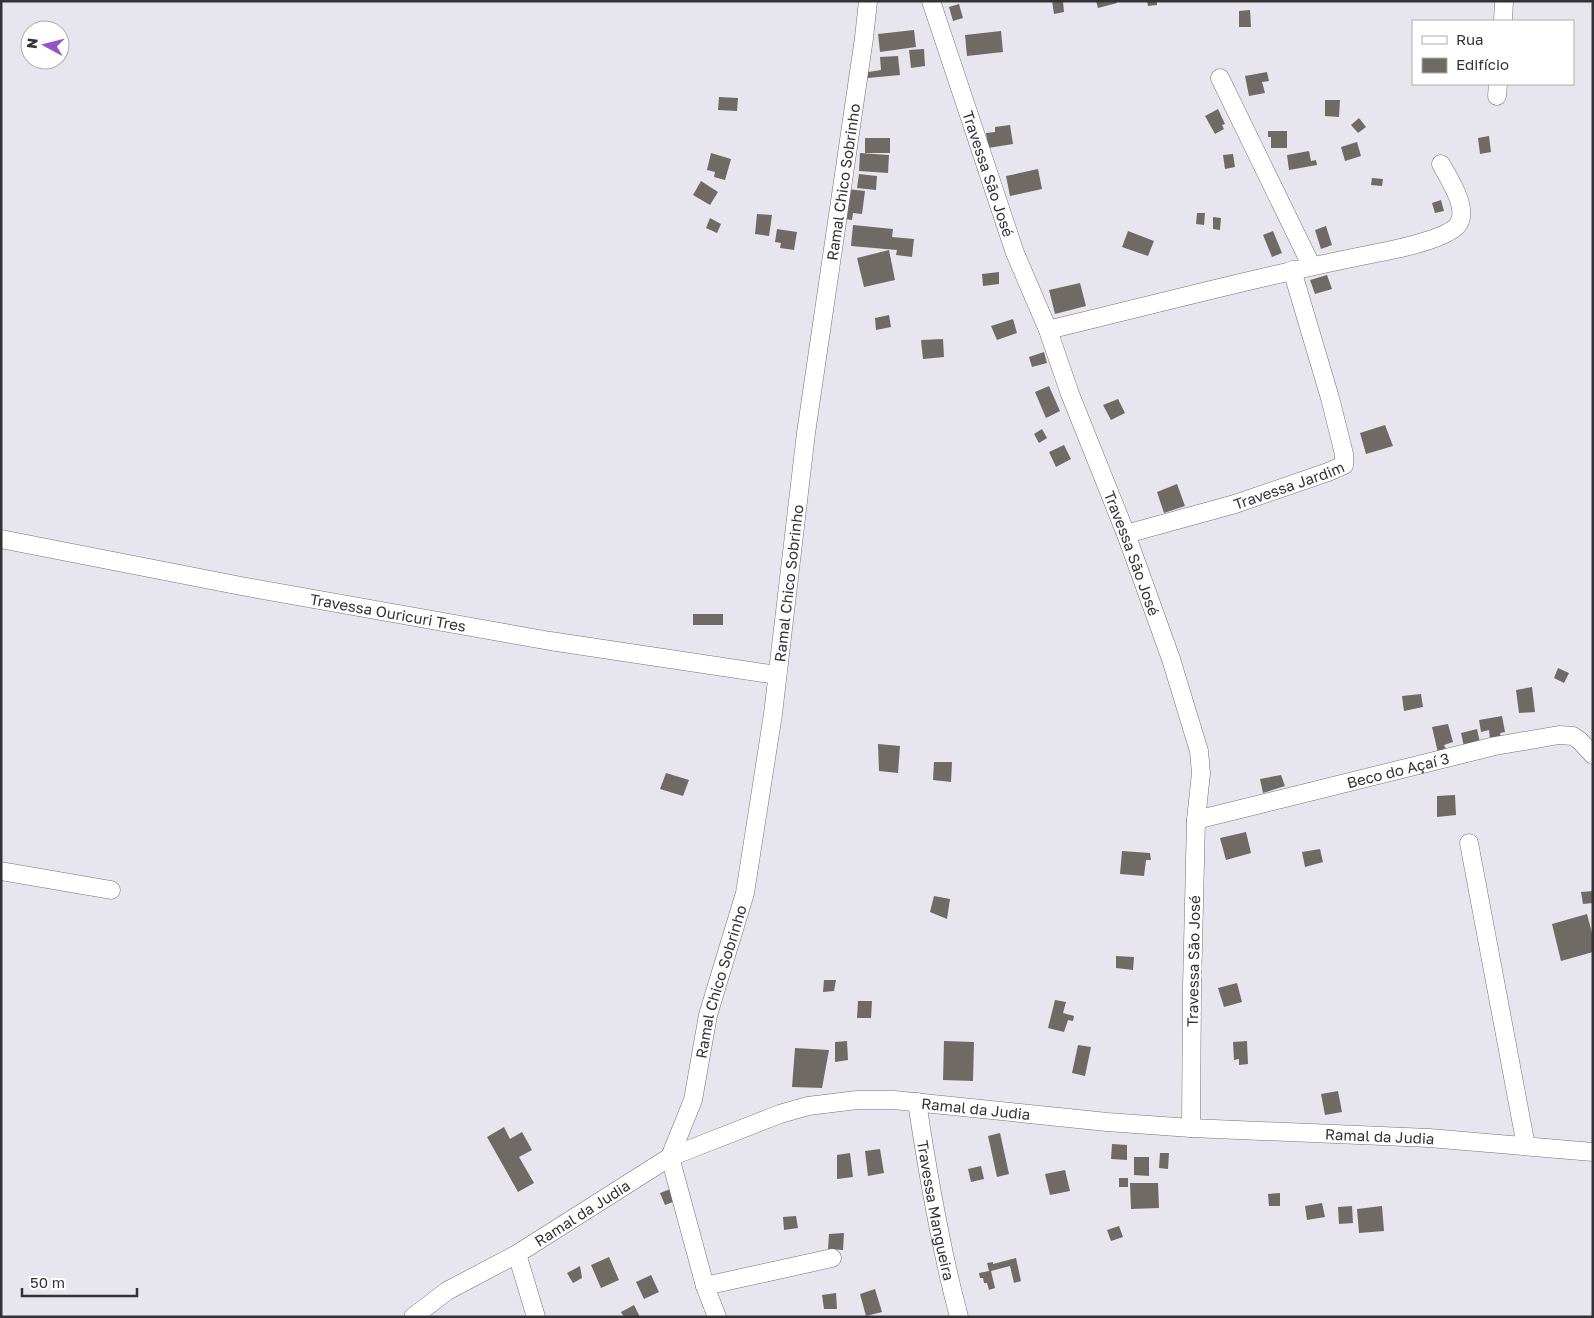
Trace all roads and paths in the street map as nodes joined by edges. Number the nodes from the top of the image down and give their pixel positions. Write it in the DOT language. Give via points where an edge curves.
graph roads {
  1 [pos="868,1"];
  2 [pos="931,1"];
  3 [pos="1504,1"];
  4 [pos="1503,20"];
  5 [pos="1220,78"];
  6 [pos="1441,164"];
  7 [pos="1312,265"];
  8 [pos="1292,270"];
  9 [pos="1048,330"];
  10 [pos="1126,534"];
  11 [pos="1,538"];
  12 [pos="777,675"];
  13 [pos="1593,756"];
  14 [pos="1196,820"];
  15 [pos="1469,843"];
  16 [pos="1,871"];
  17 [pos="111,890"];
  18 [pos="917,1102"];
  19 [pos="1191,1128"];
  20 [pos="1526,1146"];
  21 [pos="1593,1152"];
  22 [pos="670,1157"];
  23 [pos="517,1254"];
  24 [pos="832,1258"];
  25 [pos="705,1286"];
  26 [pos="414,1317"];
  27 [pos="536,1317"];
  28 [pos="716,1317"];
  29 [pos="959,1317"];
  1 -- 12 [label="street, Ramal Chico Sobrinho" via="806,433"];
  2 -- 9 [label="street, Travessa São José" via="1015,253"];
  3 -- 4 [label="street"];
  5 -- 7 [label="street"];
  6 -- 7 [label="street" via="1461,205 1459,225 1405,248"];
  7 -- 8 [label="street"];
  8 -- 9 [label="street"];
  8 -- 10 [label="street, Travessa Jardim" via="1330,398 1344,464 1235,504"];
  9 -- 10 [label="street, Travessa São José"];
  10 -- 14 [label="street, Travessa São José" via="1171,659 1199,751 1201,773"];
  11 -- 12 [label="street, Travessa Ouricuri Tres" via="241,586 550,641"];
  12 -- 22 [label="street, Ramal Chico Sobrinho" via="745,893 708,1015 693,1100"];
  13 -- 14 [label="street, Beco do Açaí 3" via="1572,736 1559,735 1495,746"];
  14 -- 19 [label="street, Travessa São José"];
  15 -- 20 [label="street"];
  16 -- 17 [label="street"];
  18 -- 19 [label="street, Ramal da Judia"];
  18 -- 22 [label="street, Ramal da Judia" via="857,1100 808,1106"];
  18 -- 29 [label="street, Travessa Mangueira" via="946,1268"];
  19 -- 20 [label="street, Ramal da Judia"];
  20 -- 21 [label="street, Ramal da Judia"];
  22 -- 23 [label="street, Ramal da Judia"];
  22 -- 25 [label="street"];
  23 -- 26 [label="street, Ramal da Judia" via="447,1292"];
  23 -- 27 [label="street"];
  24 -- 25 [label="street"];
  25 -- 28 [label="street"];
}
